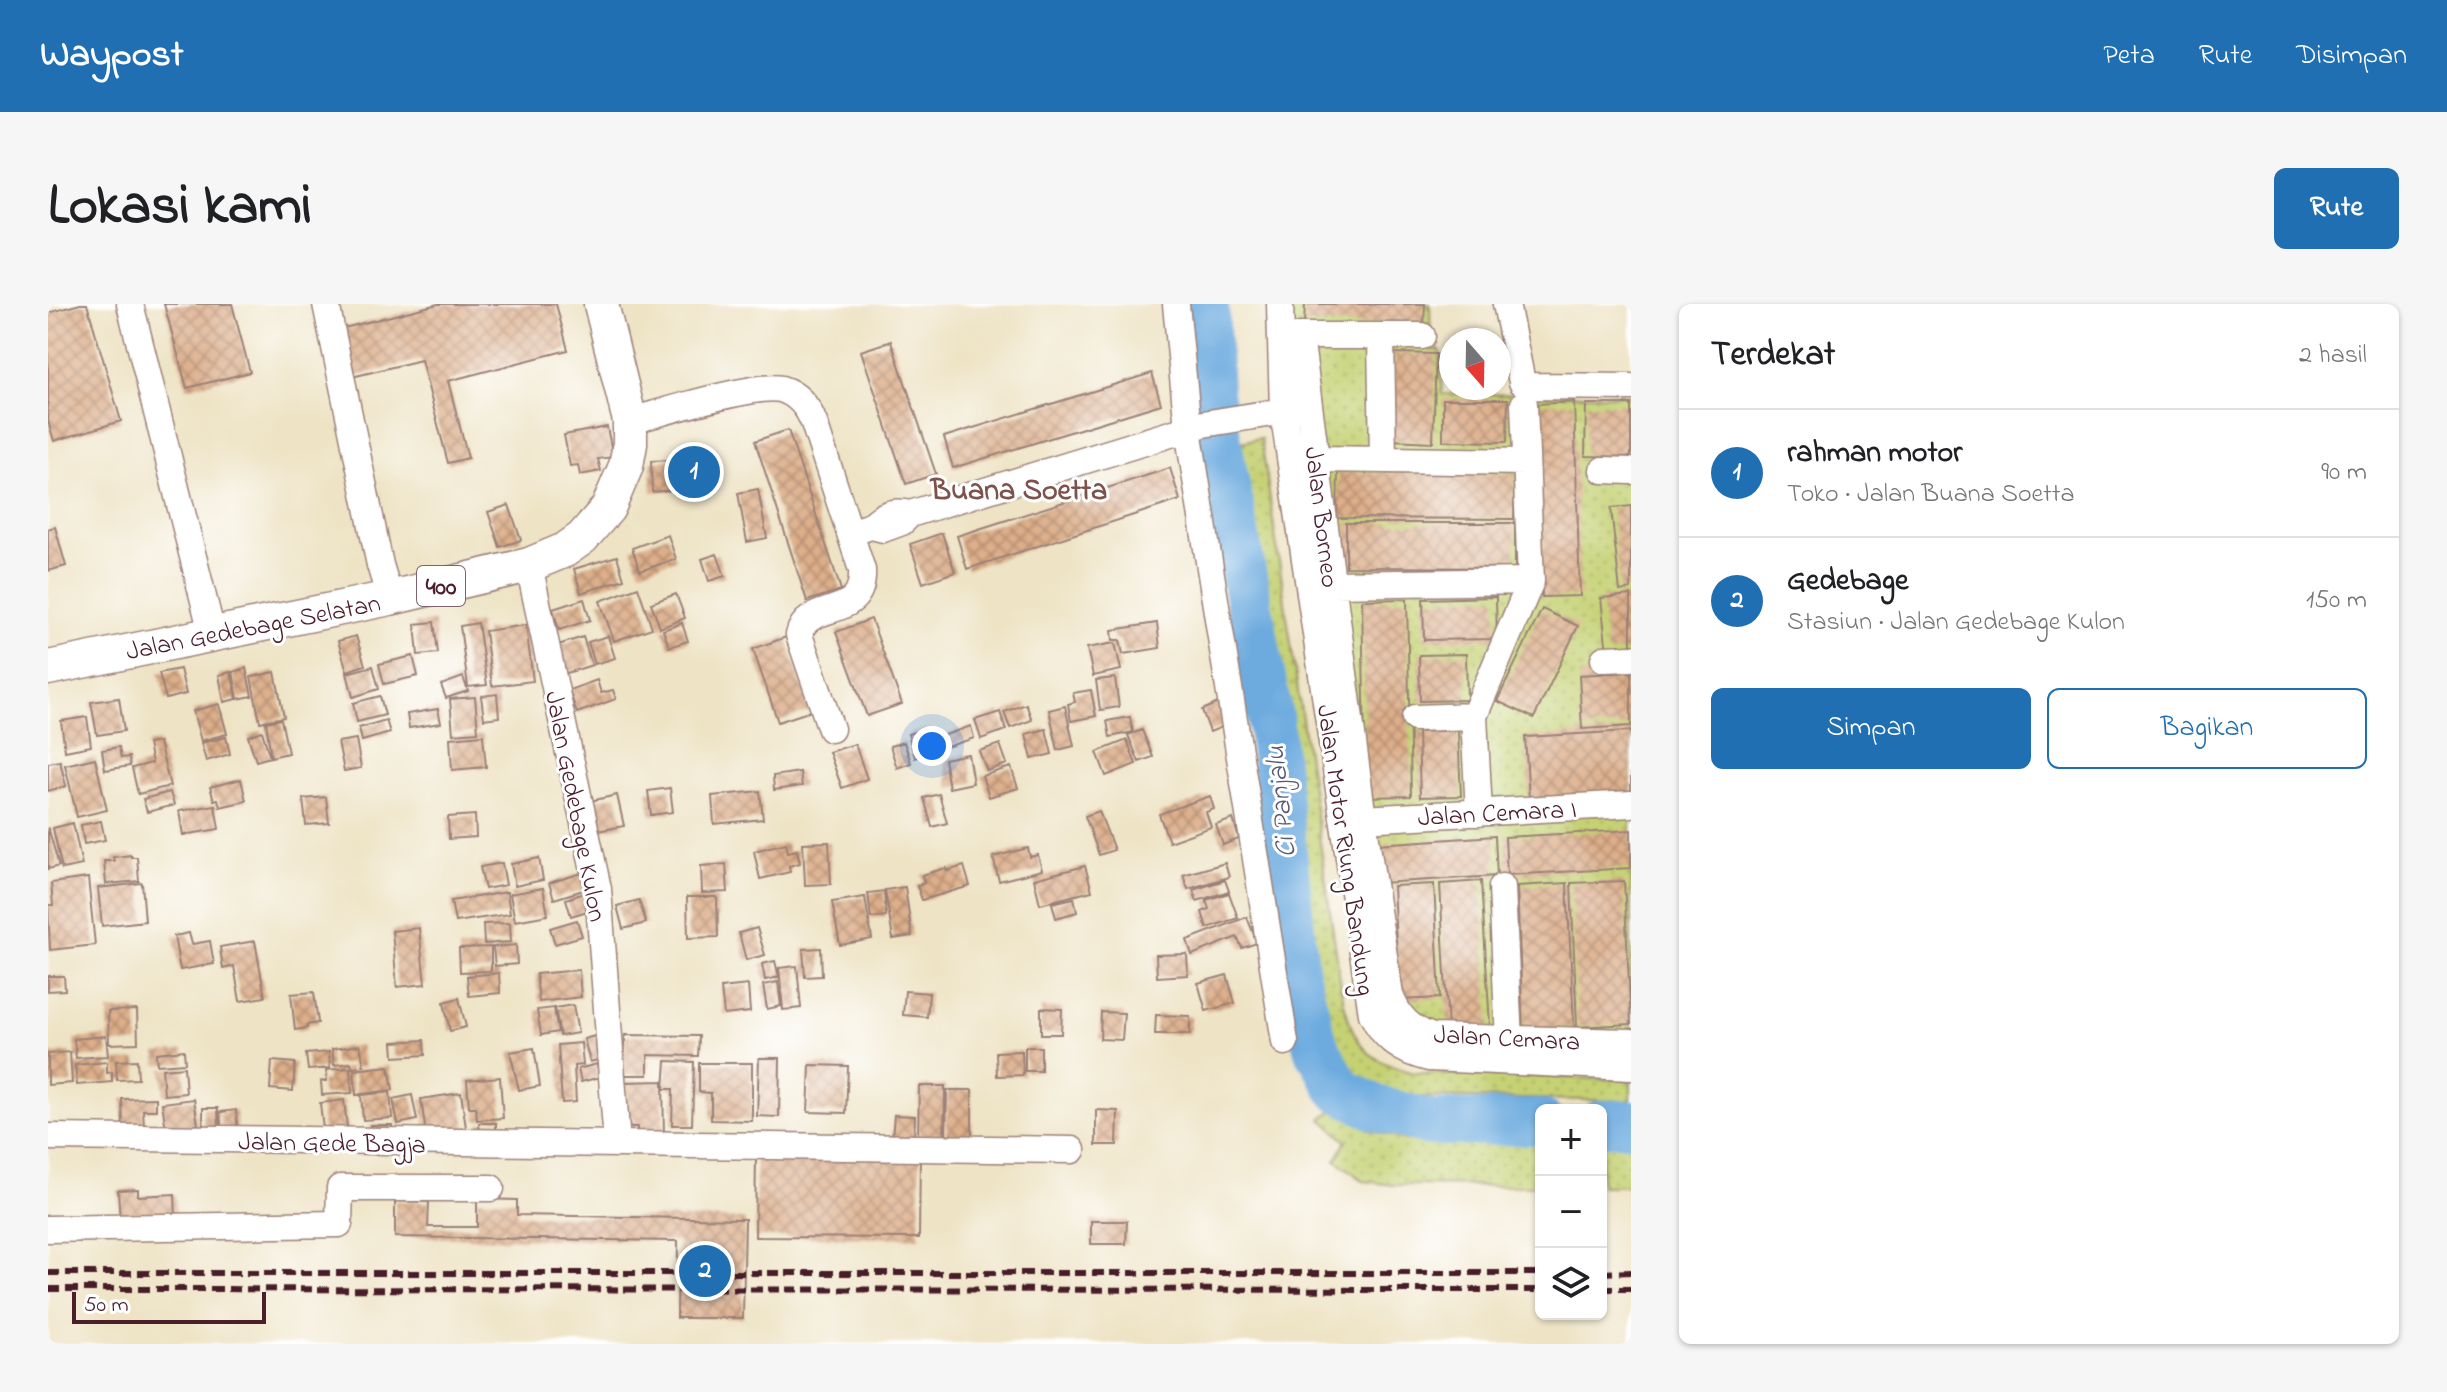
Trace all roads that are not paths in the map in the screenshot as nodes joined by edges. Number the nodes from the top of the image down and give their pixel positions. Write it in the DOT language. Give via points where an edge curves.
graph roads {
  1 [pos="130,304"];
  2 [pos="326,304"];
  3 [pos="601,304"];
  4 [pos="1176,304"];
  5 [pos="1280,304"];
  6 [pos="1506,304"];
  7 [pos="1381,336"];
  8 [pos="1422,336"];
  9 [pos="1631,387"];
  10 [pos="1523,393"];
  11 [pos="1287,410"];
  12 [pos="630,421"];
  13 [pos="1185,430"];
  14 [pos="1316,459"];
  15 [pos="1383,460"];
  16 [pos="1526,462"];
  17 [pos="1603,470"];
  18 [pos="1631,471"];
  19 [pos="860,530"];
  20 [pos="529,565"];
  21 [pos="1531,581"];
  22 [pos="1331,584"];
  23 [pos="390,598"];
  24 [pos="212,633"];
  25 [pos="1631,658"];
  26 [pos="1604,659"];
  27 [pos="48,668"];
  28 [pos="1474,716"];
  29 [pos="1415,718"];
  30 [pos="831,729"];
  31 [pos="1631,804"];
  32 [pos="1479,813"];
  33 [pos="1363,819"];
  34 [pos="1502,887"];
  35 [pos="1509,1041"];
  36 [pos="1285,1042"];
  37 [pos="1631,1042"];
  38 [pos="1631,1067"];
  39 [pos="48,1137"];
  40 [pos="617,1144"];
  41 [pos="1072,1150"];
  42 [pos="491,1188"];
  43 [pos="48,1229"];
  1 -- 24 [label="street"];
  2 -- 23 [label="street"];
  3 -- 12 [label="main road, Jalan Gedebage Selatan / 400"];
  4 -- 13 [label="street"];
  5 -- 11 [label="street"];
  6 -- 10 [label="street"];
  7 -- 8 [label="street, Jalan Borneo"];
  7 -- 11 [label="street, Jalan Borneo" via="1300,336"];
  7 -- 15 [label="street"];
  9 -- 10 [label="street" via="1530,386"];
  10 -- 16 [label="street"];
  11 -- 13 [label="street"];
  11 -- 14 [label="street, Jalan Borneo"];
  11 -- 38 [label="street, Jalan Motor Riung Bandung" via="1366,987 1378,1027 1400,1048 1429,1058"];
  12 -- 19 [label="street" via="761,388 788,392 810,413"];
  12 -- 20 [label="main road, Jalan Gedebage Selatan / 400" via="626,466 608,508 565,550"];
  13 -- 19 [label="street" via="910,514 898,511"];
  13 -- 36 [label="street"];
  14 -- 15 [label="street"];
  14 -- 22 [label="street, Jalan Borneo"];
  15 -- 16 [label="street"];
  16 -- 21 [label="street"];
  17 -- 18 [label="street"];
  19 -- 30 [label="street" via="860,590 846,604 809,619 799,635"];
  20 -- 23 [label="main road, Jalan Gedebage Selatan / 400"];
  20 -- 40 [label="street, Jalan Gedebage Kulon" via="598,889"];
  21 -- 22 [label="street"];
  21 -- 28 [label="street"];
  22 -- 33 [label="street, Jalan Borneo"];
  23 -- 24 [label="main road, Jalan Gedebage Selatan / 400"];
  24 -- 27 [label="main road, Jalan Gedebage Selatan / 400"];
  25 -- 26 [label="street"];
  28 -- 29 [label="street"];
  28 -- 32 [label="street"];
  31 -- 32 [label="street, Jalan Cemara I"];
  32 -- 33 [label="street, Jalan Cemara I"];
  33 -- 35 [label="street, Jalan Cemara" via="1395,1008 1411,1027 1432,1037"];
  34 -- 35 [label="street"];
  35 -- 37 [label="street, Jalan Cemara"];
  39 -- 40 [label="street, Jalan Gede Bagja"];
  40 -- 41 [label="street, Jalan Gede Bagja"];
  42 -- 43 [label="street" via="340,1188 339,1224"];
}
